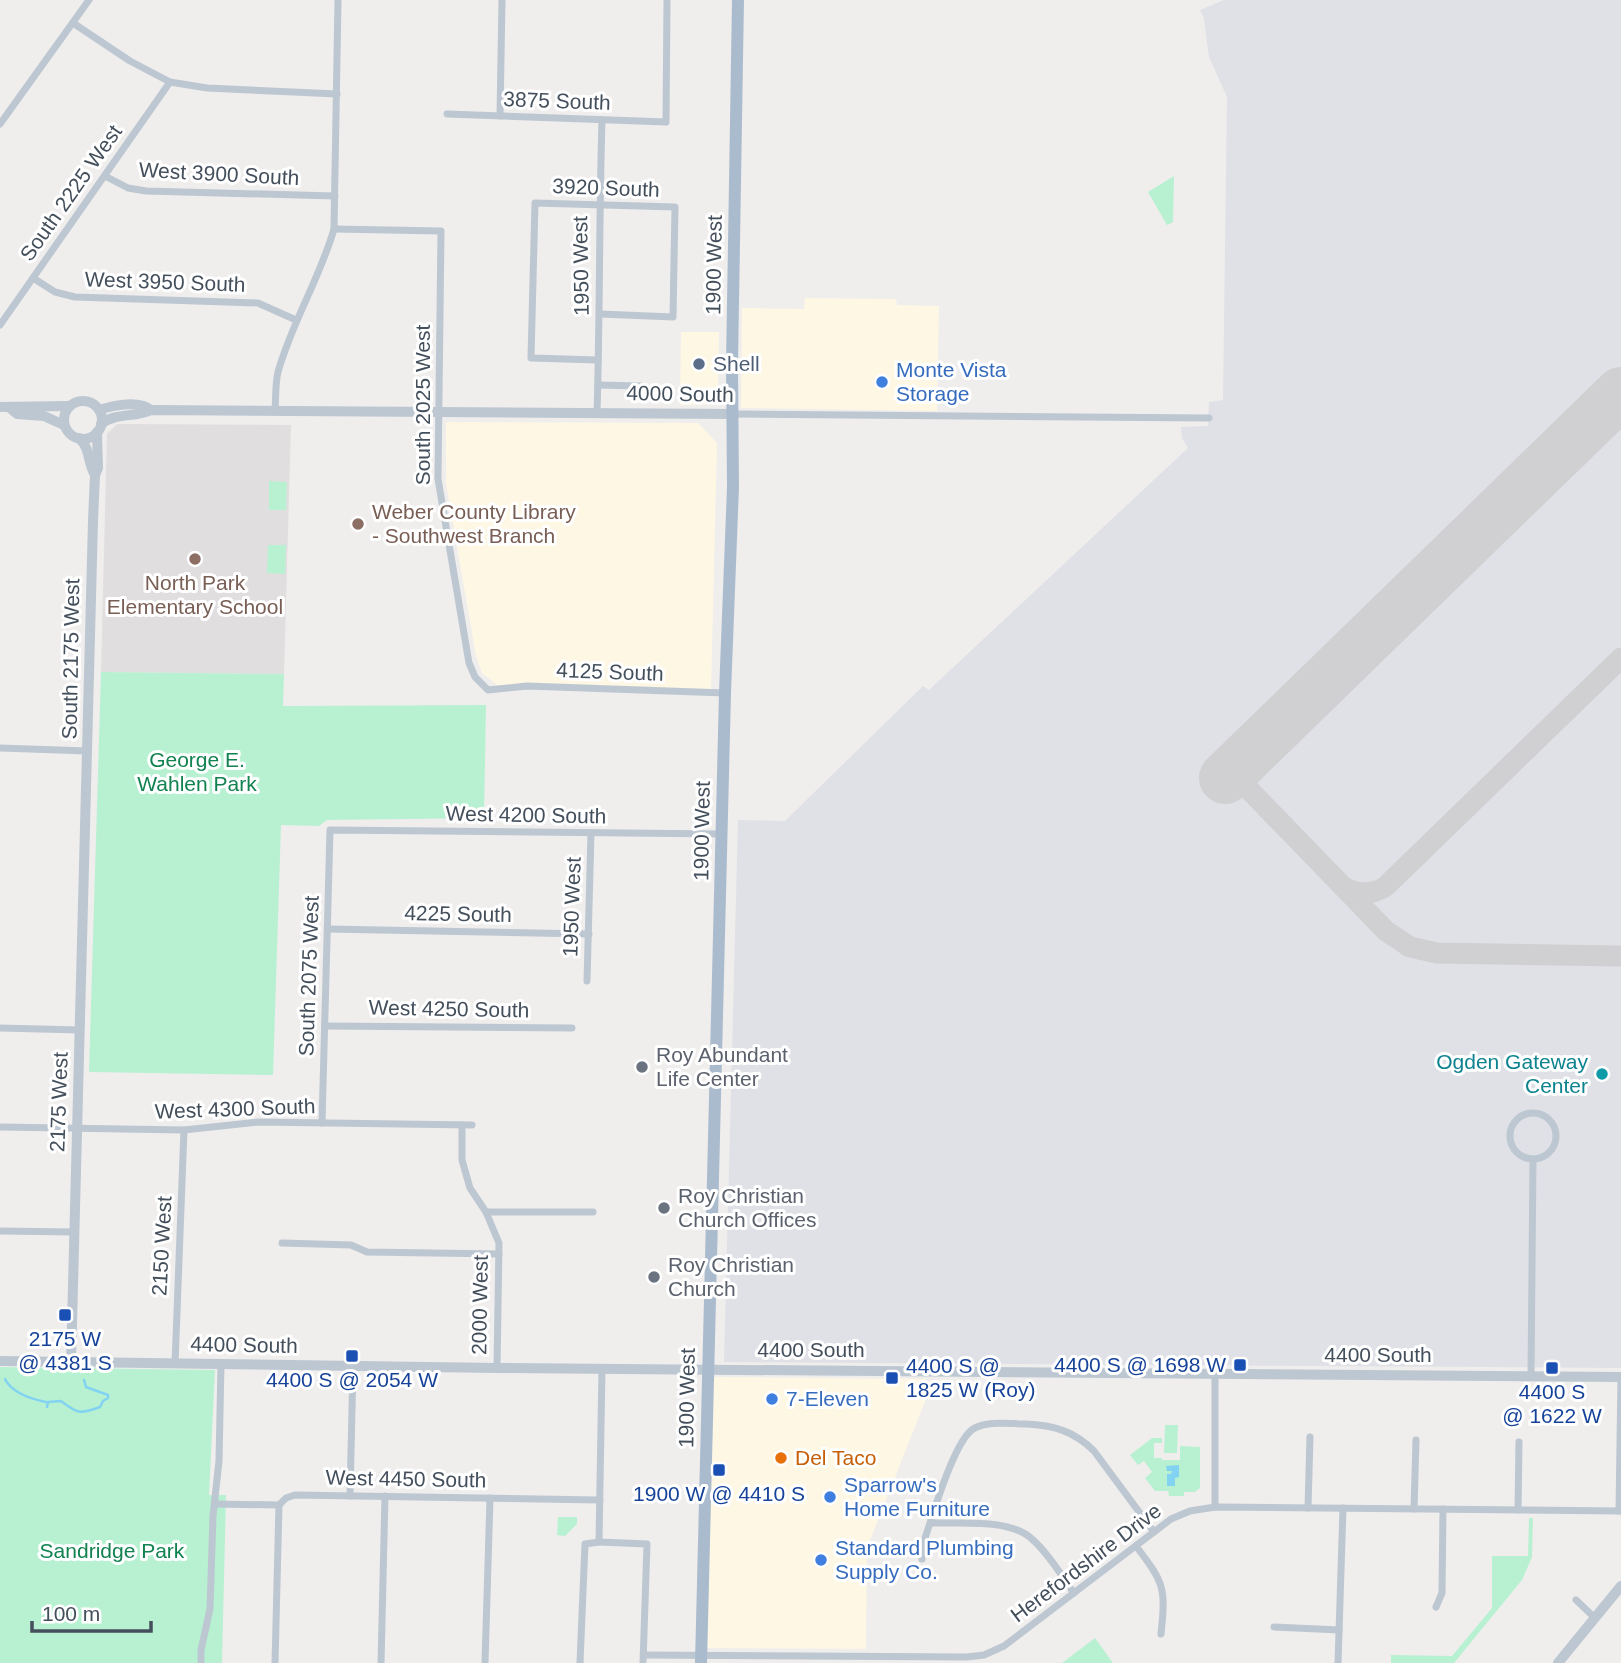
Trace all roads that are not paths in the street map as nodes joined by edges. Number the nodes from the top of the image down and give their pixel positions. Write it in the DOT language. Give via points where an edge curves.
graph roads {
  1 [pos="89,0"];
  2 [pos="338,0"];
  3 [pos="502,0"];
  4 [pos="667,0"];
  5 [pos="738,0"];
  6 [pos="73,23"];
  7 [pos="170,82"];
  8 [pos="337,93"];
  9 [pos="447,114"];
  10 [pos="500,116"];
  11 [pos="602,120"];
  12 [pos="0,124"];
  13 [pos="105,176"];
  14 [pos="335,196"];
  15 [pos="598,206"];
  16 [pos="334,229"];
  17 [pos="33,278"];
  18 [pos="600,314"];
  19 [pos="296,320"];
  20 [pos="0,324"];
  21 [pos="598,360"];
  22 [pos="598,385"];
  23 [pos="641,386"];
  24 [pos="69,406"];
  25 [pos="5,408"];
  26 [pos="99,410"];
  27 [pos="151,410"];
  28 [pos="275,411"];
  29 [pos="440,411"];
  30 [pos="597,413"];
  31 [pos="733,414"];
  32 [pos="1209,418"];
  33 [pos="65,425"];
  34 [pos="99,428"];
  35 [pos="79,438"];
  36 [pos="95,475"];
  37 [pos="495,689"];
  38 [pos="725,693"];
  39 [pos="0,748"];
  40 [pos="88,751"];
  41 [pos="330,830"];
  42 [pos="591,833"];
  43 [pos="722,834"];
  44 [pos="85,844"];
  45 [pos="328,929"];
  46 [pos="589,934"];
  47 [pos="587,981"];
  48 [pos="325,1026"];
  49 [pos="0,1028"];
  50 [pos="572,1028"];
  51 [pos="80,1030"];
  52 [pos="322,1123"];
  53 [pos="462,1125"];
  54 [pos="471,1125"];
  55 [pos="0,1127"];
  56 [pos="77,1128"];
  57 [pos="184,1130"];
  58 [pos="1533,1159"];
  59 [pos="486,1212"];
  60 [pos="593,1212"];
  61 [pos="0,1231"];
  62 [pos="74,1232"];
  63 [pos="282,1243"];
  64 [pos="499,1254"];
  65 [pos="0,1361"];
  66 [pos="71,1362"];
  67 [pos="175,1364"];
  68 [pos="222,1364"];
  69 [pos="353,1366"];
  70 [pos="497,1368"];
  71 [pos="602,1368"];
  72 [pos="707,1369"];
  73 [pos="1215,1373"];
  74 [pos="1531,1376"];
  75 [pos="1621,1377"];
  76 [pos="1310,1437"];
  77 [pos="1416,1440"];
  78 [pos="1520,1442"];
  79 [pos="350,1496"];
  80 [pos="385,1496"];
  81 [pos="490,1497"];
  82 [pos="600,1500"];
  83 [pos="215,1504"];
  84 [pos="279,1505"];
  85 [pos="1215,1507"];
  86 [pos="1308,1508"];
  87 [pos="1343,1508"];
  88 [pos="1414,1509"];
  89 [pos="1443,1509"];
  90 [pos="1518,1510"];
  91 [pos="1620,1511"];
  92 [pos="931,1523"];
  93 [pos="1154,1532"];
  94 [pos="599,1542"];
  95 [pos="1136,1546"];
  96 [pos="922,1559"];
  97 [pos="1621,1586"];
  98 [pos="1074,1592"];
  99 [pos="1576,1600"];
  100 [pos="1436,1607"];
  101 [pos="1595,1618"];
  102 [pos="1274,1627"];
  103 [pos="1339,1630"];
  104 [pos="1161,1634"];
  105 [pos="644,1659"];
  106 [pos="701,1659"];
  107 [pos="835,1660"];
  108 [pos="942,1660"];
  109 [pos="201,1663"];
  110 [pos="275,1663"];
  111 [pos="382,1663"];
  112 [pos="485,1663"];
  113 [pos="580,1663"];
  114 [pos="1338,1663"];
  115 [pos="1558,1663"];
  1 -- 6 [label="street"];
  2 -- 8 [label="street"];
  3 -- 10 [label="street"];
  4 -- 11 [label="street, 3875 South" via="666,122"];
  5 -- 31 [label="main road, 1900 West"];
  6 -- 7 [label="street"];
  6 -- 12 [label="street"];
  7 -- 8 [label="street"];
  7 -- 13 [label="street, South 2225 West"];
  8 -- 14 [label="street"];
  9 -- 10 [label="street, 3875 South"];
  10 -- 11 [label="street, 3875 South"];
  11 -- 15 [label="street, 1950 West"];
  13 -- 14 [label="street, West 3900 South" via="146,191"];
  13 -- 17 [label="street, South 2225 West"];
  14 -- 16 [label="street"];
  15 -- 18 [label="street, 1950 West"];
  15 -- 18 [label="street, 3920 South" via="676,207 673,317"];
  15 -- 21 [label="street, 3920 South" via="536,203 531,358"];
  16 -- 19 [label="street"];
  16 -- 29 [label="street, South 2025 West" via="441,231"];
  17 -- 19 [label="street, West 3950 South" via="55,292 75,297 258,303"];
  17 -- 20 [label="street, South 2225 West"];
  18 -- 21 [label="street, 1950 West"];
  19 -- 28 [label="street" via="277,375"];
  21 -- 22 [label="street, 1950 West"];
  22 -- 23 [label="street"];
  22 -- 30 [label="street, 1950 West"];
  24 -- 25 [label="street"];
  24 -- 26 [label="street" via="87,401"];
  24 -- 33 [label="street"];
  25 -- 33 [label="street"];
  26 -- 27 [label="street, 4000 South" via="145,405"];
  26 -- 34 [label="street"];
  27 -- 28 [label="street, 4000 South"];
  27 -- 34 [label="street, 4000 South" via="120,415"];
  28 -- 29 [label="street, 4000 South"];
  29 -- 30 [label="street, 4000 South"];
  29 -- 37 [label="street, South 2025 West" via="439,479 470,663 475,677 488,690"];
  30 -- 31 [label="street, 4000 South"];
  31 -- 32 [label="street, 4000 South"];
  31 -- 38 [label="main road, 1900 West"];
  33 -- 35 [label="street"];
  34 -- 35 [label="street" via="90,437"];
  34 -- 36 [label="street, South 2175 West"];
  35 -- 36 [label="street, South 2175 West" via="88,448"];
  36 -- 40 [label="street, South 2175 West"];
  37 -- 38 [label="street, 4125 South" via="527,686"];
  38 -- 43 [label="main road, 1900 West"];
  39 -- 40 [label="street"];
  40 -- 44 [label="street, South 2175 West"];
  41 -- 42 [label="street, West 4200 South"];
  41 -- 45 [label="street, South 2075 West"];
  42 -- 43 [label="street, West 4200 South"];
  42 -- 46 [label="street, 1950 West"];
  43 -- 72 [label="main road, 1900 West"];
  44 -- 51 [label="street, 2175 West"];
  45 -- 46 [label="street, 4225 South"];
  45 -- 48 [label="street, South 2075 West"];
  46 -- 47 [label="street, 1950 West"];
  48 -- 50 [label="street, West 4250 South"];
  48 -- 52 [label="street, South 2075 West"];
  49 -- 51 [label="street"];
  51 -- 56 [label="street, 2175 West"];
  52 -- 53 [label="street, West 4300 South"];
  52 -- 57 [label="street, West 4300 South" via="258,1122"];
  53 -- 54 [label="street, West 4300 South"];
  53 -- 59 [label="street, 2000 West" via="462,1160 470,1188"];
  55 -- 56 [label="street, West 4300 South"];
  56 -- 57 [label="street, West 4300 South"];
  56 -- 62 [label="street, 2175 West"];
  57 -- 67 [label="street, 2150 West"];
  58 -- 58 [label="street" via="1551,1151 1557,1133 1549,1119 1530,1113 1513,1125 1511,1140 1518,1153"];
  58 -- 74 [label="street"];
  59 -- 60 [label="street"];
  59 -- 64 [label="street, 2000 West"];
  61 -- 62 [label="street"];
  62 -- 66 [label="street, 2175 West"];
  63 -- 64 [label="street" via="351,1245 367,1252"];
  64 -- 70 [label="street, 2000 West"];
  65 -- 66 [label="street, 4400 South"];
  66 -- 67 [label="street, 4400 South"];
  67 -- 68 [label="street, 4400 South"];
  68 -- 69 [label="street, 4400 South"];
  68 -- 83 [label="street"];
  69 -- 70 [label="street, 4400 South"];
  69 -- 79 [label="street"];
  70 -- 71 [label="street, 4400 South"];
  71 -- 72 [label="street, 4400 South"];
  71 -- 82 [label="street"];
  72 -- 73 [label="street, 4400 South"];
  72 -- 106 [label="main road, 1900 West"];
  73 -- 74 [label="street, 4400 South"];
  73 -- 85 [label="street"];
  74 -- 75 [label="street, 4400 South"];
  75 -- 91 [label="street"];
  76 -- 86 [label="street"];
  77 -- 88 [label="street"];
  78 -- 90 [label="street"];
  79 -- 80 [label="street, West 4450 South"];
  79 -- 84 [label="street, West 4450 South" via="295,1495"];
  80 -- 81 [label="street, West 4450 South"];
  80 -- 111 [label="street"];
  81 -- 82 [label="street, West 4450 South"];
  81 -- 112 [label="street"];
  82 -- 94 [label="street"];
  83 -- 84 [label="street, West 4450 South"];
  83 -- 109 [label="street" via="210,1609"];
  84 -- 110 [label="street"];
  85 -- 86 [label="street, Herefordshire Drive"];
  85 -- 93 [label="street, Herefordshire Drive" via="1190,1511"];
  86 -- 87 [label="street, Herefordshire Drive"];
  87 -- 88 [label="street, Herefordshire Drive"];
  87 -- 103 [label="street"];
  88 -- 89 [label="street, Herefordshire Drive"];
  89 -- 90 [label="street, Herefordshire Drive"];
  89 -- 100 [label="street" via="1442,1593"];
  90 -- 91 [label="street, Herefordshire Drive"];
  92 -- 93 [label="street" via="957,1450 974,1429 991,1424 1044,1425 1082,1439"];
  92 -- 96 [label="street"];
  92 -- 98 [label="street" via="1017,1529 1035,1541"];
  93 -- 95 [label="street, Herefordshire Drive"];
  94 -- 105 [label="street" via="647,1544"];
  94 -- 113 [label="street" via="584,1545"];
  95 -- 98 [label="street, Herefordshire Drive"];
  95 -- 104 [label="street" via="1163,1587"];
  97 -- 101 [label="street"];
  98 -- 108 [label="street, Herefordshire Drive" via="1004,1646 984,1655"];
  99 -- 101 [label="street"];
  101 -- 115 [label="street"];
  102 -- 103 [label="street"];
  103 -- 114 [label="street"];
  105 -- 106 [label="street, Herefordshire Drive"];
  106 -- 107 [label="street, Herefordshire Drive"];
  107 -- 108 [label="street, Herefordshire Drive"];
}
